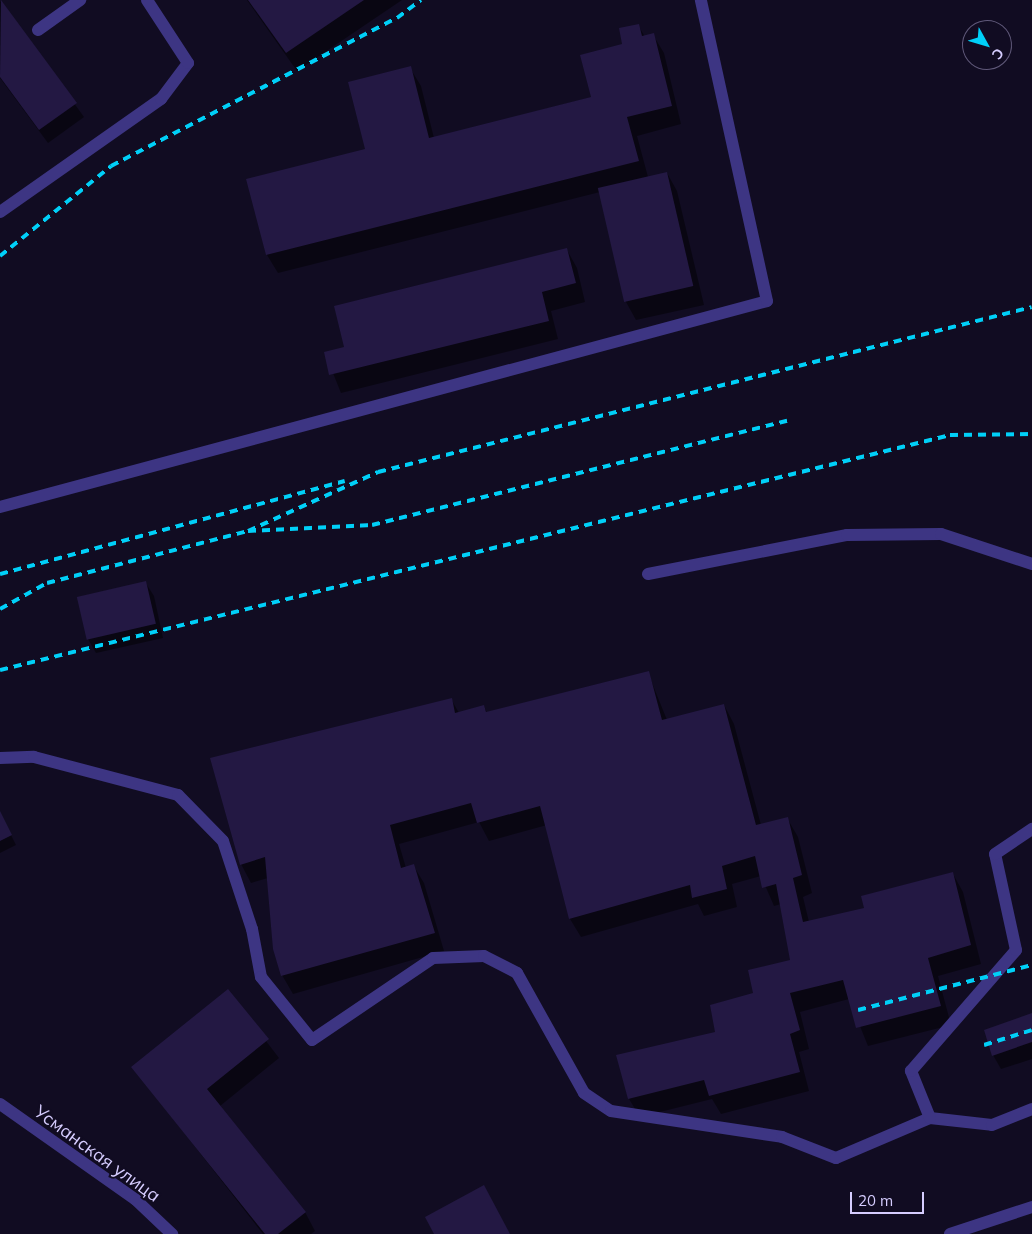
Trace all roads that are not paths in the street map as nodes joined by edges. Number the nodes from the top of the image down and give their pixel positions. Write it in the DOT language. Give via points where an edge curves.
graph roads {
  1 [pos="80,0"];
  2 [pos="147,0"];
  3 [pos="701,0"];
  4 [pos="38,30"];
  5 [pos="0,212"];
  6 [pos="0,507"];
  7 [pos="1032,564"];
  8 [pos="648,574"];
  9 [pos="0,758"];
  10 [pos="1032,829"];
  11 [pos="0,1104"];
  12 [pos="1032,1109"];
  13 [pos="930,1118"];
  14 [pos="1032,1208"];
  15 [pos="172,1234"];
  16 [pos="950,1234"];
  1 -- 4 [label="street"];
  2 -- 5 [label="street" via="188,64 161,99"];
  3 -- 6 [label="street" via="767,301"];
  7 -- 8 [label="street" via="941,534 847,535"];
  9 -- 13 [label="street" via="34,757 178,795 222,841 252,929 261,977 312,1040 433,958 484,956 517,973 584,1093 611,1111 782,1136 836,1158"];
  10 -- 13 [label="street" via="995,854 1016,950 911,1072"];
  11 -- 15 [label="street, Усманская улица" via="136,1200"];
  12 -- 13 [label="street" via="992,1125"];
  14 -- 16 [label="street"];
}
